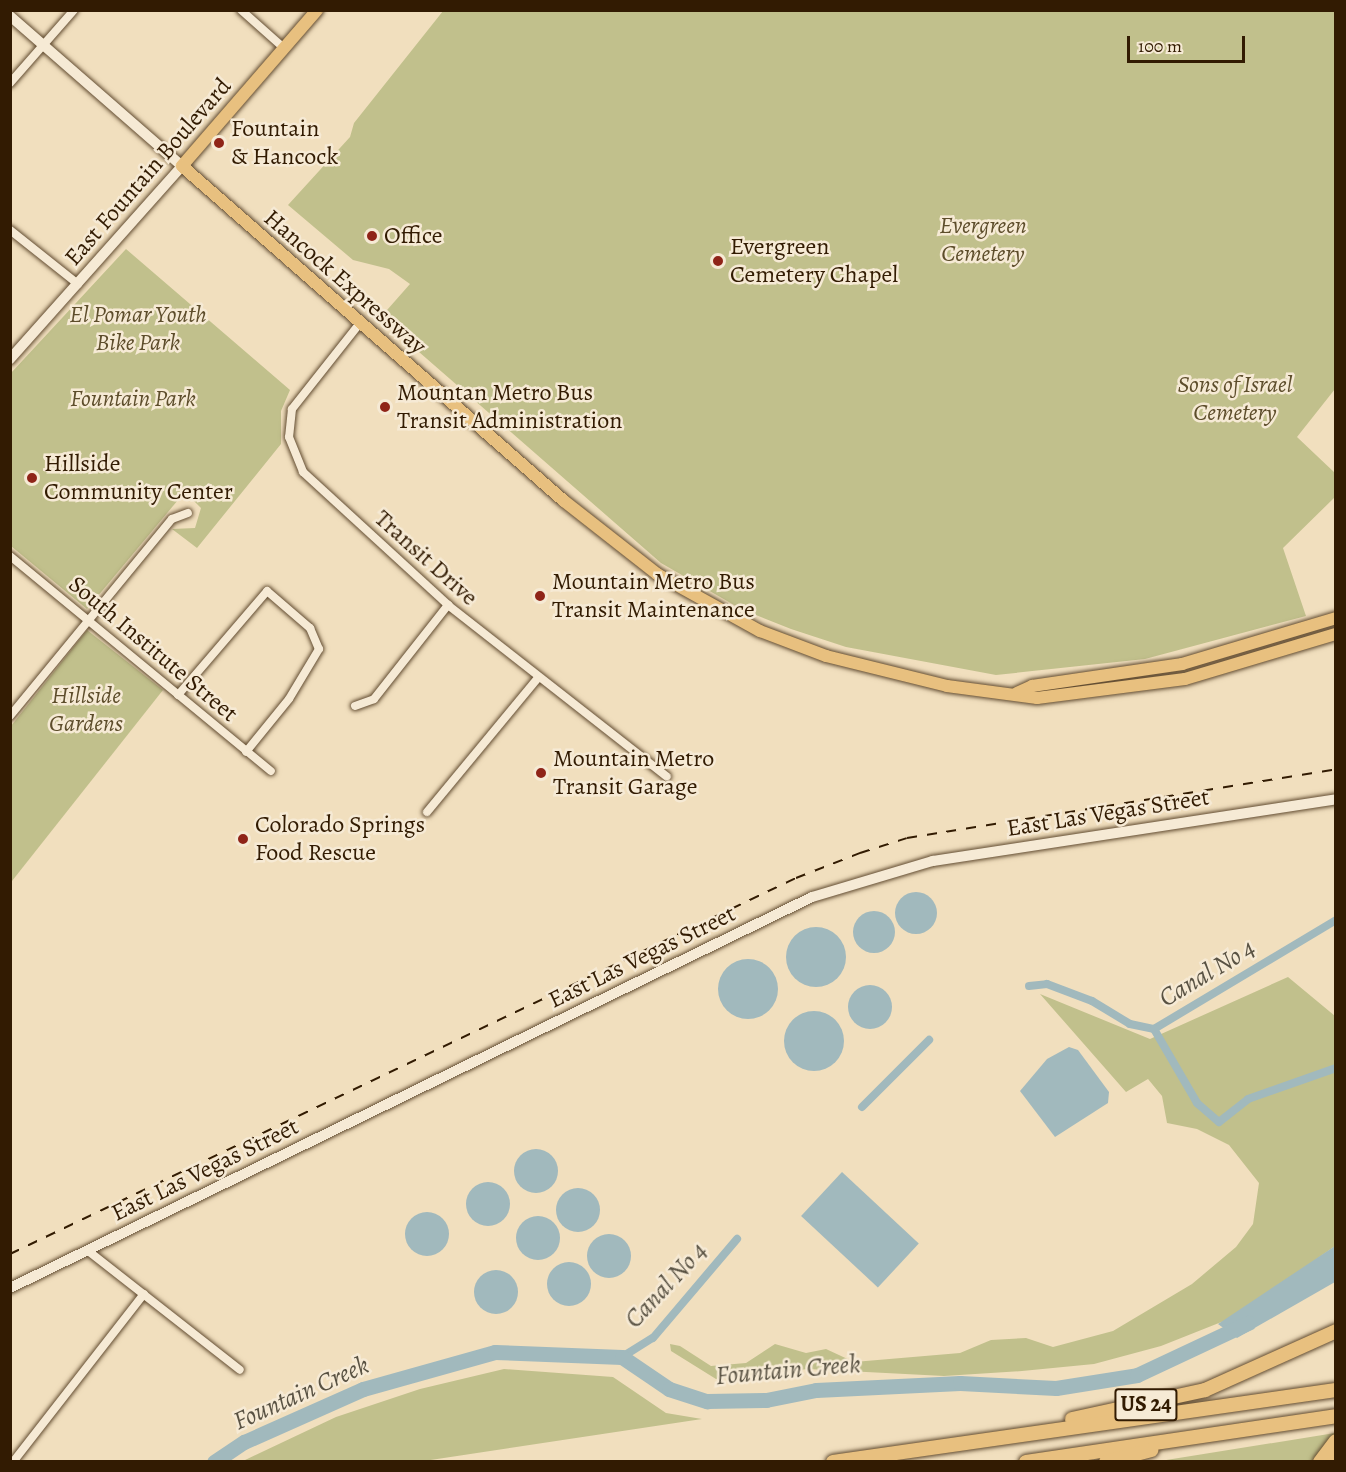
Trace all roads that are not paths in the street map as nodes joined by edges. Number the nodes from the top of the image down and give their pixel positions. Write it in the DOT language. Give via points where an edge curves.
graph roads {
  1 [pos="74,10"];
  2 [pos="242,10"];
  3 [pos="317,10"];
  4 [pos="10,16"];
  5 [pos="44,45"];
  6 [pos="284,48"];
  7 [pos="10,83"];
  8 [pos="182,166"];
  9 [pos="10,230"];
  10 [pos="78,284"];
  11 [pos="360,323"];
  12 [pos="10,359"];
  13 [pos="188,513"];
  14 [pos="10,556"];
  15 [pos="448,605"];
  16 [pos="1335,618"];
  17 [pos="89,621"];
  18 [pos="1335,634"];
  19 [pos="538,678"];
  20 [pos="1017,693"];
  21 [pos="178,695"];
  22 [pos="355,706"];
  23 [pos="10,716"];
  24 [pos="246,752"];
  25 [pos="271,771"];
  26 [pos="667,777"];
  27 [pos="1335,799"];
  28 [pos="426,812"];
  29 [pos="87,1250"];
  30 [pos="10,1288"];
  31 [pos="144,1294"];
  32 [pos="1335,1331"];
  33 [pos="240,1370"];
  34 [pos="1335,1390"];
  35 [pos="1335,1416"];
  36 [pos="1234,1431"];
  37 [pos="1335,1441"];
  38 [pos="946,1444"];
  39 [pos="1328,1460"];
  40 [pos="13,1461"];
  41 [pos="833,1461"];
  42 [pos="1026,1461"];
  43 [pos="1106,1461"];
  1 -- 5 [label="street"];
  2 -- 6 [label="street"];
  3 -- 6 [label="main road, East Fountain Boulevard"];
  4 -- 5 [label="street"];
  5 -- 7 [label="street"];
  5 -- 8 [label="street"];
  6 -- 8 [label="main road, East Fountain Boulevard"];
  8 -- 10 [label="street, East Fountain Boulevard"];
  8 -- 11 [label="main road, Hancock Expressway"];
  9 -- 10 [label="street"];
  10 -- 12 [label="street, East Fountain Boulevard"];
  11 -- 15 [label="street, Transit Drive" via="298,396 289,423 291,450 312,483"];
  11 -- 20 [label="main road, Hancock Expressway" via="593,527 657,574 729,615 865,668 947,686"];
  13 -- 17 [label="street" via="172,519"];
  14 -- 17 [label="street, South Institute Street"];
  15 -- 19 [label="street, Transit Drive"];
  15 -- 22 [label="street" via="374,699"];
  16 -- 20 [label="main road, Hancock Expressway" via="1182,664 1032,686"];
  17 -- 21 [label="street, South Institute Street"];
  17 -- 23 [label="street"];
  18 -- 20 [label="main road, Hancock Expressway" via="1185,679 1058,698"];
  19 -- 26 [label="street, Transit Drive"];
  19 -- 28 [label="street"];
  21 -- 24 [label="street, South Institute Street"];
  21 -- 24 [label="street" via="255,598 267,591 310,628 319,649 289,699"];
  24 -- 25 [label="street, South Institute Street"];
  27 -- 29 [label="street, East Las Vegas Street" via="933,861 812,897"];
  29 -- 30 [label="street, East Las Vegas Street"];
  29 -- 31 [label="street"];
  31 -- 33 [label="street"];
  31 -- 40 [label="street"];
  32 -- 38 [label="highway, US 24" via="1205,1390"];
  34 -- 38 [label="highway"];
  35 -- 36 [label="highway"];
  36 -- 42 [label="highway"];
  36 -- 43 [label="highway"];
  37 -- 39 [label="highway"];
  38 -- 41 [label="highway"];
}
